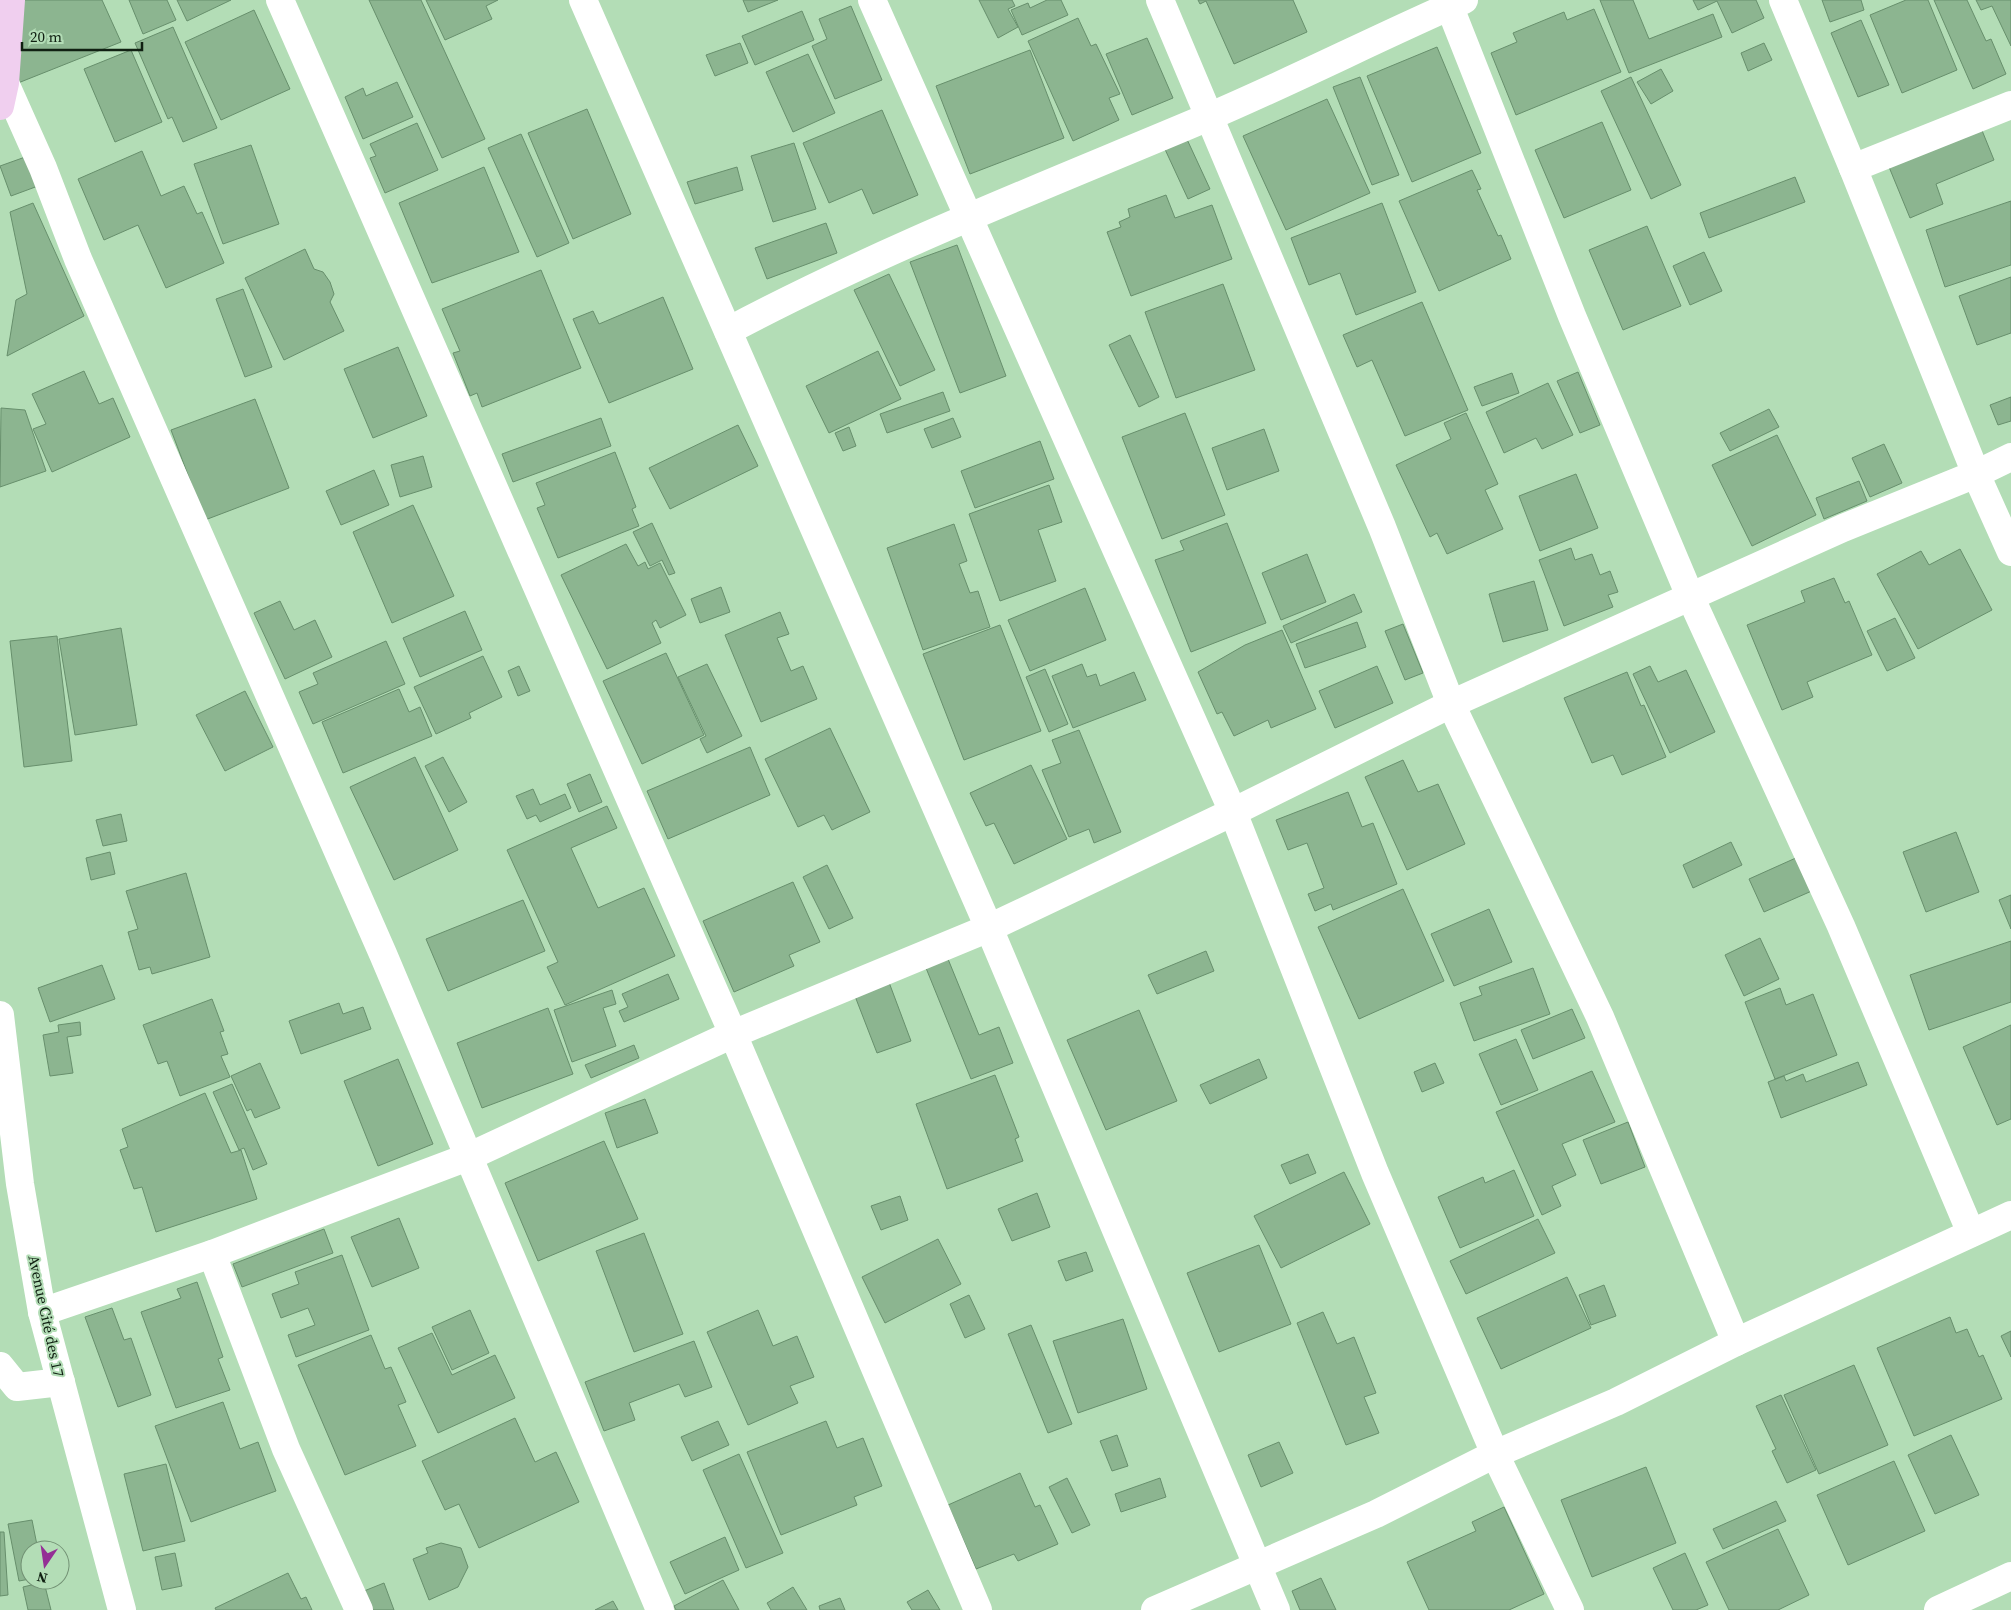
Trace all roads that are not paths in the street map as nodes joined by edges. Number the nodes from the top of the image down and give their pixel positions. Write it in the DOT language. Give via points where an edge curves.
graph roads {
  1 [pos="11,0"];
  2 [pos="280,0"];
  3 [pos="583,0"];
  4 [pos="872,0"];
  5 [pos="1160,0"];
  6 [pos="1783,0"];
  7 [pos="1453,2"];
  8 [pos="3,94"];
  9 [pos="2011,105"];
  10 [pos="1209,117"];
  11 [pos="1853,168"];
  12 [pos="968,219"];
  13 [pos="728,331"];
  14 [pos="2011,457"];
  15 [pos="1976,474"];
  16 [pos="2011,552"];
  17 [pos="1690,596"];
  18 [pos="1451,704"];
  19 [pos="1233,812"];
  20 [pos="989,928"];
  21 [pos="0,1016"];
  22 [pos="733,1034"];
  23 [pos="468,1157"];
  24 [pos="2011,1214"];
  25 [pos="1971,1233"];
  26 [pos="212,1254"];
  27 [pos="42,1312"];
  28 [pos="1736,1342"];
  29 [pos="0,1366"];
  30 [pos="61,1382"];
  31 [pos="9,1388"];
  32 [pos="1495,1454"];
  33 [pos="1258,1565"];
  34 [pos="2011,1576"];
  35 [pos="122,1610"];
  36 [pos="359,1610"];
  37 [pos="660,1610"];
  38 [pos="978,1610"];
  39 [pos="1156,1610"];
  40 [pos="1276,1610"];
  41 [pos="1570,1610"];
  42 [pos="1938,1610"];
  1 -- 8 [label="main road"];
  2 -- 22 [label="street"];
  3 -- 13 [label="street"];
  4 -- 12 [label="street"];
  5 -- 10 [label="street"];
  6 -- 11 [label="street"];
  7 -- 10 [label="street"];
  7 -- 17 [label="street" via="1572,316"];
  8 -- 23 [label="street" via="43,168 78,259 383,954"];
  9 -- 11 [label="street"];
  10 -- 12 [label="street"];
  10 -- 18 [label="street" via="1382,527"];
  11 -- 15 [label="street"];
  12 -- 13 [label="street" via="796,295"];
  12 -- 19 [label="street"];
  13 -- 20 [label="street"];
  14 -- 15 [label="street"];
  15 -- 16 [label="street"];
  15 -- 17 [label="street" via="1843,528"];
  17 -- 18 [label="street"];
  17 -- 25 [label="street" via="1841,926"];
  18 -- 19 [label="street"];
  18 -- 28 [label="street" via="1600,1017"];
  19 -- 20 [label="street"];
  19 -- 32 [label="street" via="1375,1173"];
  20 -- 22 [label="street"];
  20 -- 33 [label="street"];
  21 -- 27 [label="street, Avenue Cité des 17" via="20,1184"];
  22 -- 23 [label="street"];
  22 -- 38 [label="street"];
  23 -- 26 [label="street"];
  23 -- 37 [label="street"];
  24 -- 25 [label="street"];
  25 -- 28 [label="street"];
  26 -- 27 [label="street"];
  26 -- 36 [label="street" via="286,1449"];
  27 -- 30 [label="street, Avenue Cité des 17"];
  28 -- 32 [label="street" via="1616,1402"];
  29 -- 31 [label="street"];
  30 -- 31 [label="street"];
  30 -- 35 [label="street, Avenue Cité des 17"];
  32 -- 33 [label="street" via="1376,1514"];
  32 -- 41 [label="street"];
  33 -- 39 [label="street"];
  33 -- 40 [label="street"];
  34 -- 42 [label="street"];
}
